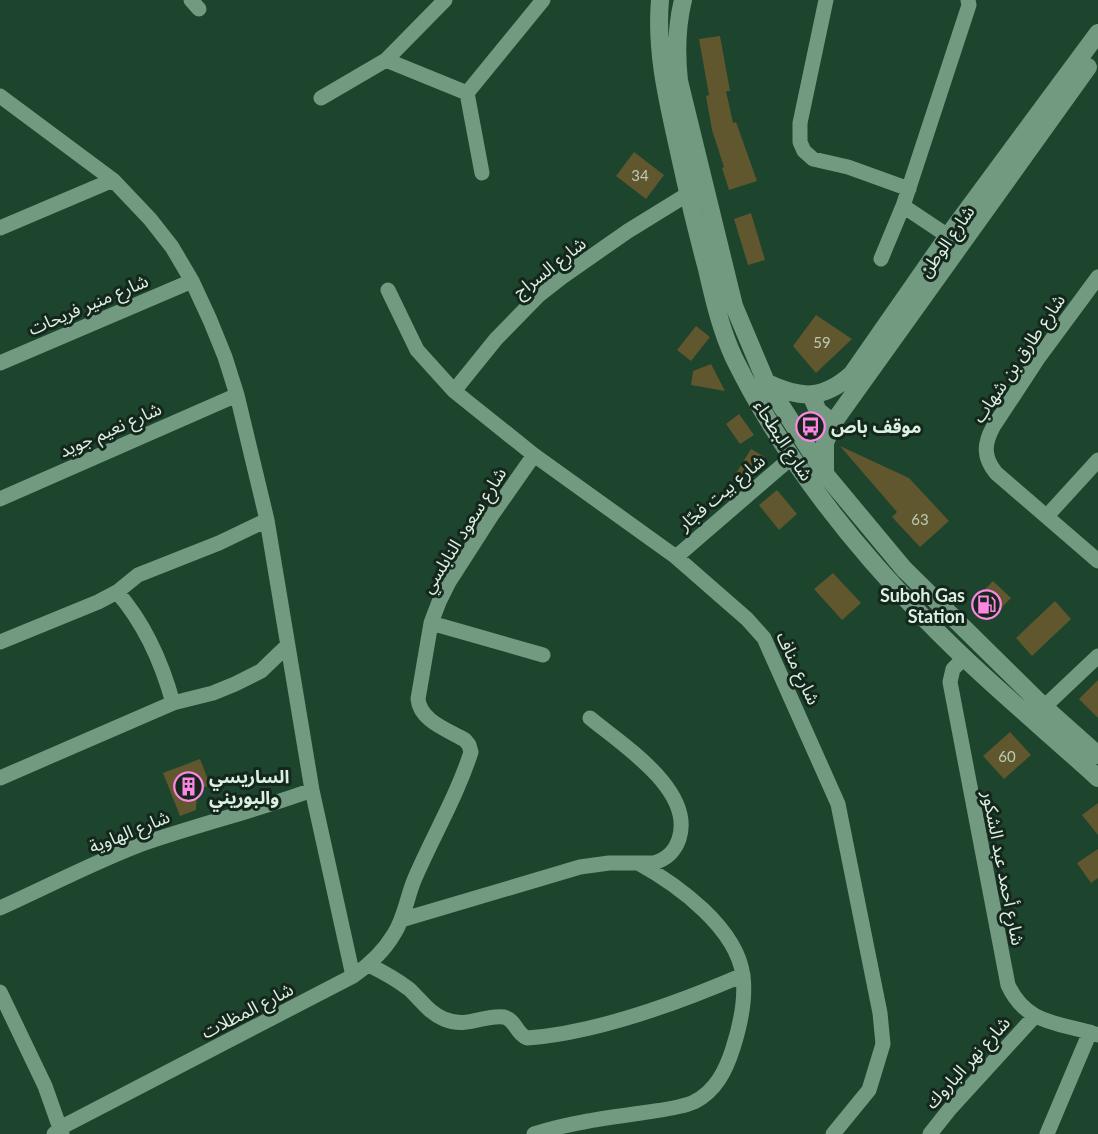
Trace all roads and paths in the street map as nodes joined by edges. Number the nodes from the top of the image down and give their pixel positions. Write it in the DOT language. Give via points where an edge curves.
graph roads {
  1 [pos="445,0"];
  2 [pos="543,0"];
  3 [pos="660,0"];
  4 [pos="683,0"];
  5 [pos="826,0"];
  6 [pos="968,0"];
  7 [pos="1096,44"];
  8 [pos="386,60"];
  9 [pos="467,93"];
  10 [pos="0,96"];
  11 [pos="321,98"];
  12 [pos="482,173"];
  13 [pos="112,180"];
  14 [pos="909,189"];
  15 [pos="688,194"];
  16 [pos="903,206"];
  17 [pos="0,228"];
  18 [pos="948,236"];
  19 [pos="881,259"];
  20 [pos="1098,277"];
  21 [pos="192,281"];
  22 [pos="388,290"];
  23 [pos="0,363"];
  24 [pos="766,382"];
  25 [pos="454,391"];
  26 [pos="237,395"];
  27 [pos="811,395"];
  28 [pos="833,423"];
  29 [pos="534,455"];
  30 [pos="792,458"];
  31 [pos="1098,460"];
  32 [pos="825,474"];
  33 [pos="0,499"];
  34 [pos="1047,516"];
  35 [pos="267,520"];
  36 [pos="676,557"];
  37 [pos="1098,561"];
  38 [pos="117,592"];
  39 [pos="431,623"];
  40 [pos="0,642"];
  41 [pos="288,645"];
  42 [pos="543,655"];
  43 [pos="1098,656"];
  44 [pos="965,657"];
  45 [pos="173,703"];
  46 [pos="1044,707"];
  47 [pos="590,718"];
  48 [pos="1098,755"];
  49 [pos="0,778"];
  50 [pos="1098,778"];
  51 [pos="312,790"];
  52 [pos="638,863"];
  53 [pos="415,878"];
  54 [pos="0,908"];
  55 [pos="401,920"];
  56 [pos="369,965"];
  57 [pos="743,975"];
  58 [pos="353,976"];
  59 [pos="0,992"];
  60 [pos="1034,1017"];
  61 [pos="1094,1034"];
  62 [pos="58,1132"];
  63 [pos="534,1134"];
  64 [pos="833,1134"];
  65 [pos="930,1134"];
  66 [pos="1047,1134"];
  1 -- 8 [label="street"];
  2 -- 9 [label="street"];
  3 -- 15 [label="street, شارع البطحاء" via="659,55"];
  4 -- 24 [label="street, شارع البطحاء" via="676,50 679,81 734,306"];
  5 -- 14 [label="street" via="800,123 800,142 813,159"];
  6 -- 14 [label="street"];
  7 -- 18 [label="street, شارع الوطن"];
  7 -- 28 [label="street, شارع الوطن"];
  8 -- 9 [label="street"];
  8 -- 11 [label="street"];
  9 -- 12 [label="street"];
  10 -- 13 [label="street"];
  13 -- 17 [label="street"];
  13 -- 21 [label="street" via="172,246"];
  14 -- 16 [label="street"];
  15 -- 25 [label="street, شارع السراج" via="628,231 540,295 496,339"];
  15 -- 30 [label="street, شارع البطحاء" via="720,323 734,358"];
  16 -- 18 [label="street"];
  16 -- 19 [label="street"];
  18 -- 27 [label="street, شارع الوطن" via="852,374 834,389"];
  20 -- 34 [label="street, شارع طارق بن شهاب" via="1038,357 987,438 986,459 990,466"];
  21 -- 23 [label="street, شارع منير فريحات"];
  21 -- 26 [label="street"];
  22 -- 25 [label="street, شارع مناف" via="417,350"];
  24 -- 27 [label="street, شارع الوطن" via="786,392"];
  24 -- 32 [label="street, شارع البطحاء"];
  25 -- 29 [label="street, شارع مناف"];
  26 -- 33 [label="street, شارع نعيم جويد"];
  26 -- 35 [label="street"];
  27 -- 28 [label="street" via="818,411"];
  28 -- 32 [label="street, شارع الوطن" via="825,443"];
  29 -- 36 [label="street, شارع مناف"];
  29 -- 39 [label="street, شارع سعود النابلسي" via="449,582"];
  30 -- 36 [label="street, شارع بيت فجّار"];
  30 -- 44 [label="street, شارع البطحاء" via="866,556"];
  31 -- 34 [label="street"];
  32 -- 46 [label="street, شارع البطحاء" via="904,569"];
  34 -- 37 [label="street, شارع طارق بن شهاب"];
  35 -- 38 [label="street" via="138,575"];
  35 -- 41 [label="street"];
  36 -- 64 [label="street, شارع مناف" via="764,638 838,804 883,1044 869,1090"];
  38 -- 40 [label="street"];
  38 -- 45 [label="street" via="147,634"];
  39 -- 42 [label="street"];
  39 -- 53 [label="street, شارع سعود النابلسي" via="419,706 425,716 465,740 471,752"];
  41 -- 45 [label="street" via="261,671 213,693"];
  41 -- 51 [label="street"];
  43 -- 46 [label="street"];
  44 -- 50 [label="street, شارع البطحاء"];
  44 -- 60 [label="street, شارع أحمد عبد الشكور" via="953,669 950,682 1004,975 1013,997"];
  45 -- 49 [label="street"];
  46 -- 48 [label="street, شارع البطحاء"];
  47 -- 52 [label="street" via="659,775 676,804 681,834 675,848 659,862"];
  51 -- 54 [label="street, شارع الهاوية" via="139,846"];
  51 -- 58 [label="street"];
  52 -- 55 [label="street" via="580,867"];
  52 -- 57 [label="street" via="674,885 700,908 730,943"];
  53 -- 55 [label="street, شارع المظلات"];
  55 -- 56 [label="street, شارع المظلات" via="388,944"];
  56 -- 57 [label="street" via="395,979 443,1019 460,1023 506,1018 527,1038 633,1016"];
  56 -- 58 [label="street, شارع المظلات"];
  57 -- 63 [label="street" via="744,999 735,1041 723,1074 709,1092 685,1105 570,1124"];
  58 -- 62 [label="street, شارع المظلات"];
  59 -- 62 [label="street" via="45,1086"];
  60 -- 61 [label="street, شارع أحمد عبد الشكور"];
  60 -- 65 [label="street, شارع نهر الباروك"];
  61 -- 66 [label="street"];
}
